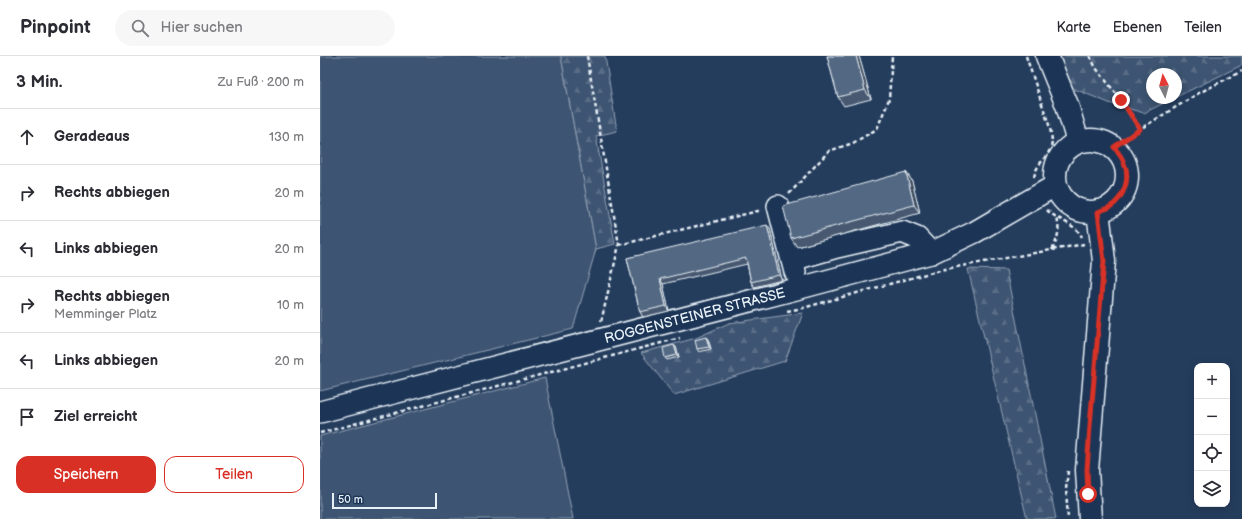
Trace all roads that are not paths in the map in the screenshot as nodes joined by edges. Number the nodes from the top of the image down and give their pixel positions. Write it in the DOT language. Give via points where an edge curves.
graph roads {
  1 [pos="1047,56"];
  2 [pos="1078,142"];
  3 [pos="1047,190"];
  4 [pos="778,206"];
  5 [pos="1098,212"];
  6 [pos="931,253"];
  7 [pos="792,260"];
  8 [pos="800,288"];
  9 [pos="320,412"];
  10 [pos="1090,519"];
  1 -- 2 [label="main road" via="1067,105"];
  2 -- 3 [label="main road" via="1061,155"];
  2 -- 5 [label="main road" via="1100,141 1114,147 1125,164 1125,188 1119,199 1110,207"];
  3 -- 5 [label="main road" via="1082,211"];
  3 -- 6 [label="street, ROGGENSTEINER STRASSE" via="975,232"];
  4 -- 7 [label="street"];
  5 -- 10 [label="main road" via="1104,261 1087,470"];
  6 -- 7 [label="street" via="917,238 902,232"];
  6 -- 8 [label="street, ROGGENSTEINER STRASSE"];
  7 -- 8 [label="street"];
  8 -- 9 [label="street, ROGGENSTEINER STRASSE"];
}
